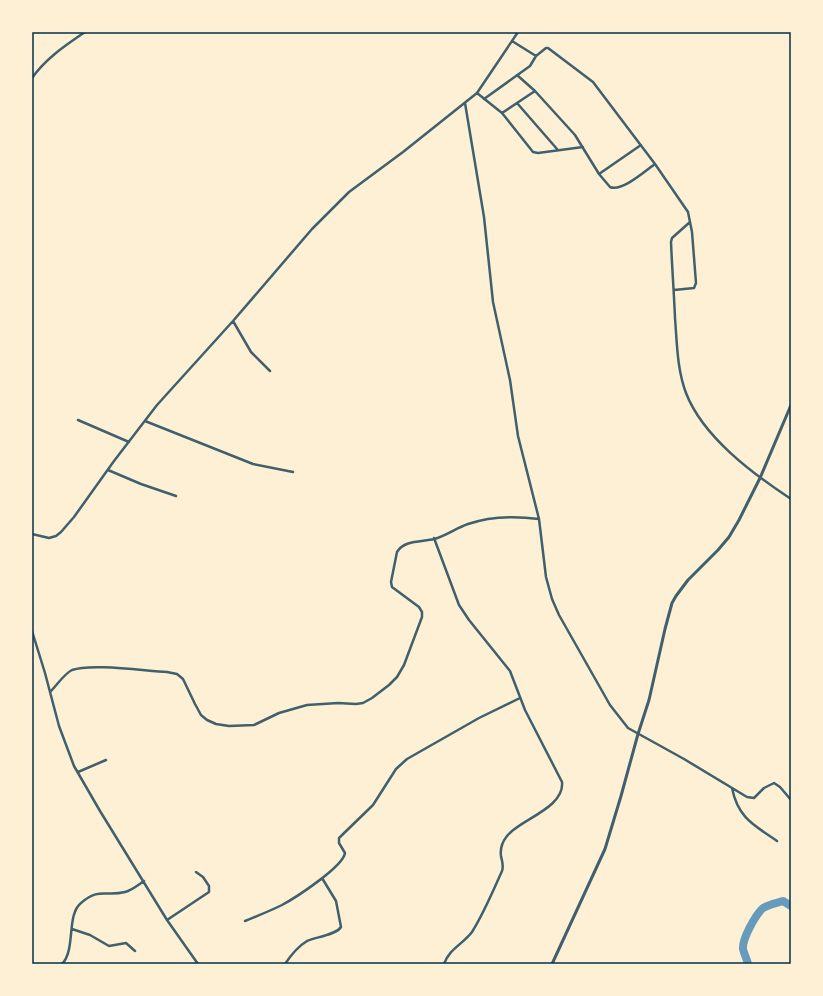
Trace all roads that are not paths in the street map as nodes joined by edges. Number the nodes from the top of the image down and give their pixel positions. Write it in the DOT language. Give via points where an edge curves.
graph roads {
  1 [pos="86,32"];
  2 [pos="518,32"];
  3 [pos="512,41"];
  4 [pos="536,56"];
  5 [pos="517,75"];
  6 [pos="32,78"];
  7 [pos="535,91"];
  8 [pos="477,92"];
  9 [pos="484,99"];
  10 [pos="465,103"];
  11 [pos="517,103"];
  12 [pos="502,113"];
  13 [pos="641,145"];
  14 [pos="583,146"];
  15 [pos="558,150"];
  16 [pos="655,164"];
  17 [pos="599,174"];
  18 [pos="690,222"];
  19 [pos="674,290"];
  20 [pos="233,322"];
  21 [pos="270,371"];
  22 [pos="791,406"];
  23 [pos="78,420"];
  24 [pos="145,421"];
  25 [pos="129,442"];
  26 [pos="108,470"];
  27 [pos="293,472"];
  28 [pos="760,478"];
  29 [pos="176,496"];
  30 [pos="791,499"];
  31 [pos="539,519"];
  32 [pos="32,534"];
  33 [pos="434,538"];
  34 [pos="32,631"];
  35 [pos="50,692"];
  36 [pos="520,698"];
  37 [pos="638,734"];
  38 [pos="106,760"];
  39 [pos="78,772"];
  40 [pos="731,788"];
  41 [pos="791,800"];
  42 [pos="777,841"];
  43 [pos="196,872"];
  44 [pos="322,878"];
  45 [pos="144,881"];
  46 [pos="167,920"];
  47 [pos="245,922"];
  48 [pos="72,929"];
  49 [pos="135,951"];
  50 [pos="64,963"];
  51 [pos="198,964"];
  52 [pos="285,964"];
  53 [pos="444,964"];
  54 [pos="552,964"];
  1 -- 6 [label="street" via="45,62"];
  2 -- 3 [label="street"];
  3 -- 4 [label="street"];
  3 -- 8 [label="street"];
  4 -- 5 [label="street" via="532,64"];
  4 -- 13 [label="street" via="544,48 548,48 590,78"];
  5 -- 7 [label="street"];
  5 -- 9 [label="street"];
  7 -- 11 [label="street"];
  7 -- 14 [label="street"];
  8 -- 9 [label="street"];
  8 -- 10 [label="street"];
  9 -- 12 [label="street"];
  10 -- 20 [label="street" via="349,192 306,235"];
  10 -- 31 [label="street" via="484,217 493,302 510,380 518,436"];
  11 -- 12 [label="street"];
  11 -- 15 [label="street"];
  12 -- 15 [label="street" via="533,152"];
  13 -- 16 [label="street"];
  13 -- 17 [label="street"];
  14 -- 15 [label="street"];
  14 -- 17 [label="street"];
  16 -- 17 [label="street" via="630,182 614,188"];
  16 -- 18 [label="street" via="688,212"];
  18 -- 19 [label="street" via="672,238 671,242"];
  18 -- 19 [label="street" via="696,283 694,288"];
  19 -- 28 [label="street" via="678,356 686,392 696,414 733,455"];
  20 -- 21 [label="street" via="251,352"];
  20 -- 24 [label="street" via="198,358"];
  22 -- 28 [label="street"];
  23 -- 25 [label="street"];
  24 -- 25 [label="street"];
  24 -- 27 [label="street" via="253,464"];
  25 -- 26 [label="street"];
  26 -- 29 [label="street"];
  26 -- 32 [label="street" via="74,517 56,536 49,538"];
  28 -- 30 [label="street"];
  28 -- 37 [label="street" via="729,537 676,596"];
  31 -- 33 [label="street" via="510,516 474,522"];
  31 -- 37 [label="street" via="546,577 559,615 610,705 628,728"];
  33 -- 35 [label="street" via="405,544 397,552 392,587 419,607 422,617 397,677 363,703 307,705 279,713 254,725 229,726 216,724 204,717 183,678 167,672 100,667 72,670"];
  33 -- 36 [label="street" via="459,605 508,667"];
  34 -- 35 [label="street"];
  35 -- 39 [label="street" via="69,755"];
  36 -- 44 [label="street" via="416,752 400,764 373,805 339,838 344,858"];
  36 -- 53 [label="street" via="562,782 562,789 548,807 506,836 501,849 502,871 477,923 469,936 449,954"];
  37 -- 40 [label="street"];
  37 -- 54 [label="street" via="605,849"];
  38 -- 39 [label="street"];
  39 -- 45 [label="street"];
  40 -- 41 [label="street" via="754,798 774,783"];
  40 -- 42 [label="street" via="742,815"];
  43 -- 46 [label="street" via="209,886 208,892"];
  44 -- 47 [label="street" via="281,906"];
  44 -- 52 [label="street" via="336,901 341,927 338,931 301,945"];
  45 -- 46 [label="street"];
  45 -- 48 [label="street" via="126,891 92,894 76,908"];
  46 -- 51 [label="street"];
  48 -- 49 [label="street" via="90,934 109,946 126,943"];
  48 -- 50 [label="street"];
}
